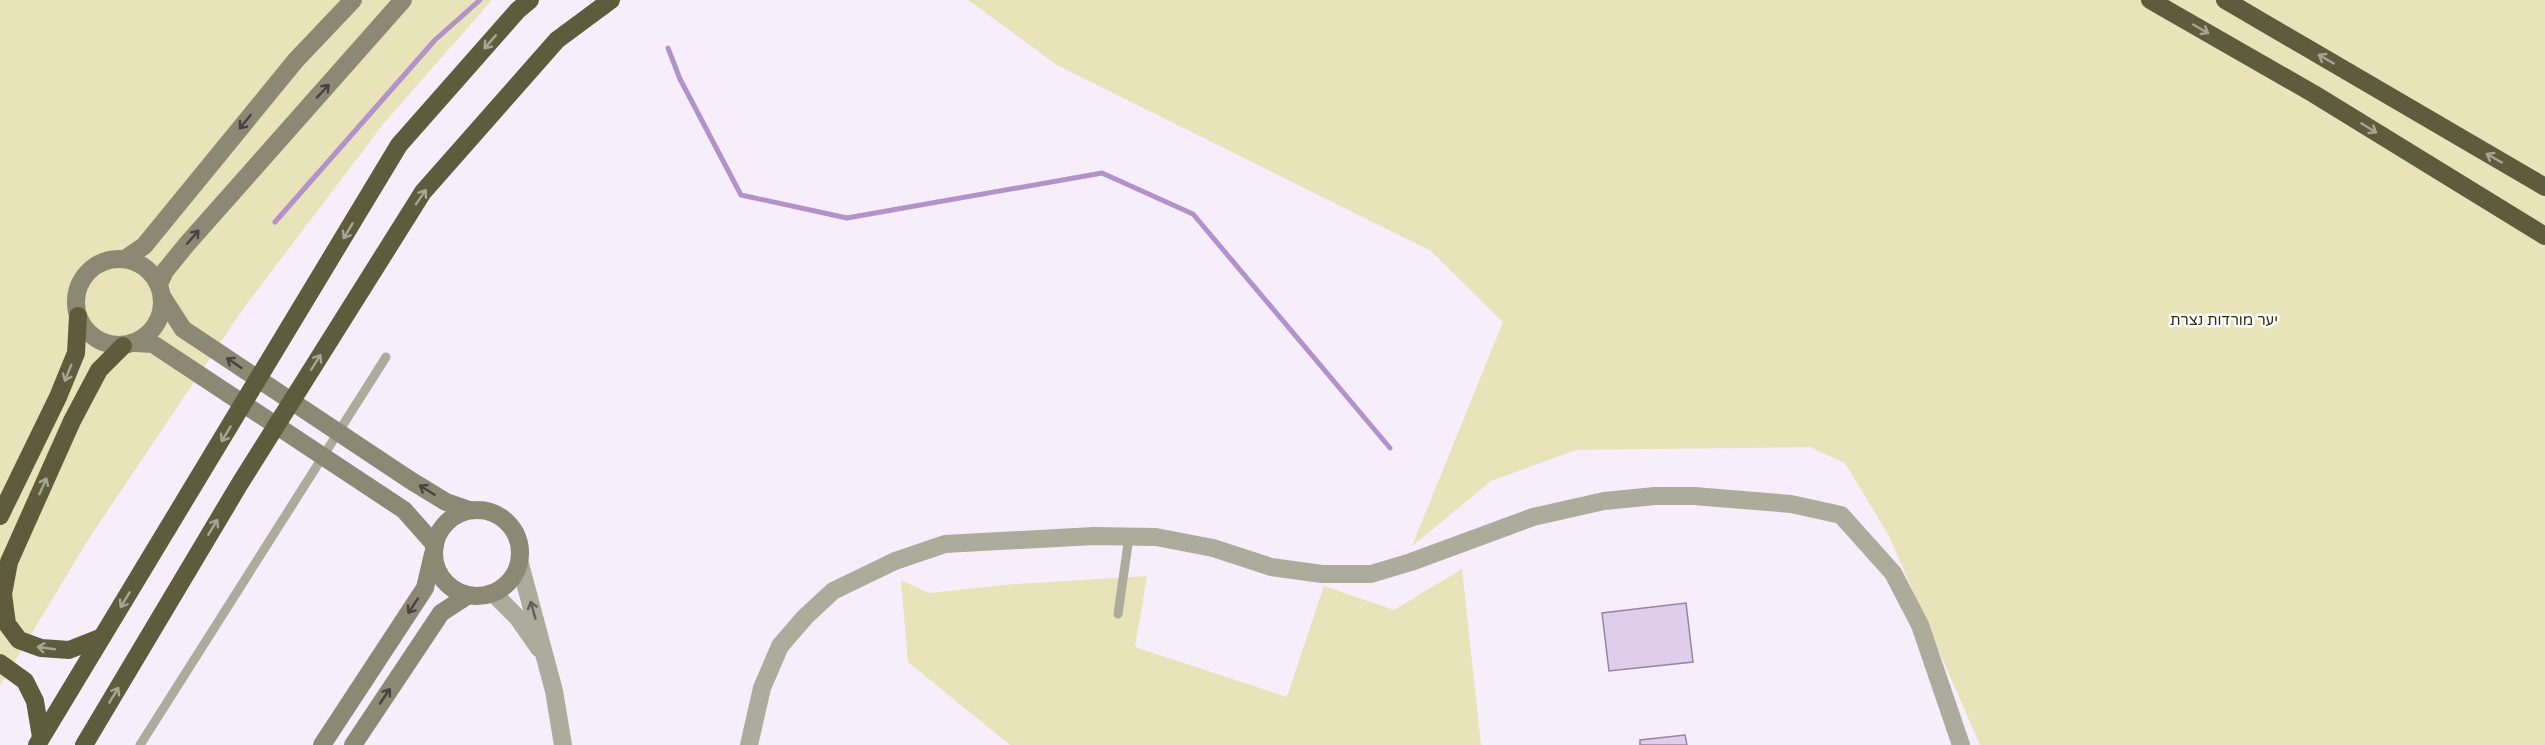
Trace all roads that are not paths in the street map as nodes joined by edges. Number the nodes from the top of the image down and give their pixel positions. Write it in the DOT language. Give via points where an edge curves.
graph roads {
  1 [pos="353,0"];
  2 [pos="403,0"];
  3 [pos="530,0"];
  4 [pos="611,0"];
  5 [pos="2150,0"];
  6 [pos="2225,0"];
  7 [pos="2545,188"];
  8 [pos="2545,236"];
  9 [pos="125,259"];
  10 [pos="161,291"];
  11 [pos="78,316"];
  12 [pos="130,344"];
  13 [pos="386,357"];
  14 [pos="468,510"];
  15 [pos="0,516"];
  16 [pos="1129,537"];
  17 [pos="434,549"];
  18 [pos="519,564"];
  19 [pos="494,594"];
  20 [pos="467,596"];
  21 [pos="1118,614"];
  22 [pos="102,638"];
  23 [pos="546,657"];
  24 [pos="0,663"];
  25 [pos="39,741"];
  26 [pos="84,745"];
  27 [pos="140,745"];
  28 [pos="322,745"];
  29 [pos="353,745"];
  30 [pos="563,745"];
  31 [pos="749,745"];
  32 [pos="1961,745"];
  1 -- 9 [label="street, one-way" via="296,60 144,246"];
  10 -- 2 [label="street, one-way" via="165,271 187,244"];
  3 -- 22 [label="highway, one-way" via="399,145"];
  26 -- 4 [label="highway, one-way" via="238,485 423,192 557,40"];
  5 -- 8 [label="highway, one-way" via="2314,94"];
  7 -- 6 [label="highway, one-way"];
  9 -- 10 [label="street" via="151,272"];
  9 -- 11 [label="street" via="97,264 86,273 75,301"];
  10 -- 12 [label="street" via="162,313 156,325 148,336"];
  14 -- 10 [label="street, one-way" via="446,502 183,329"];
  11 -- 12 [label="street" via="85,330 97,340 110,345"];
  11 -- 15 [label="highway, one-way" via="76,353"];
  12 -- 17 [label="street" via="153,344 404,510"];
  22 -- 12 [label="highway, one-way" via="69,650 40,648 19,640 7,624 3,594 9,562 72,421 99,370"];
  13 -- 27 [label="lane"];
  14 -- 17 [label="street" via="444,525"];
  14 -- 18 [label="street" via="497,514 509,523 517,535"];
  16 -- 21 [label="lane"];
  16 -- 31 [label="street" via="945,544 895,561 833,591 780,646 762,688"];
  16 -- 32 [label="street" via="1156,537 1213,548 1271,567 1322,574 1371,574 1533,517 1604,501 1694,496 1791,504 1841,515 1893,573 1920,625"];
  17 -- 20 [label="street" via="435,568 443,581"];
  17 -- 28 [label="street, one-way" via="425,588"];
  18 -- 19 [label="street" via="514,577"];
  23 -- 18 [label="street, one-way"];
  19 -- 20 [label="street"];
  19 -- 23 [label="street" via="518,618"];
  29 -- 20 [label="street, one-way" via="441,613"];
  22 -- 25 [label="highway"];
  23 -- 30 [label="street"];
  24 -- 25 [label="highway" via="25,681 35,701"];
}
